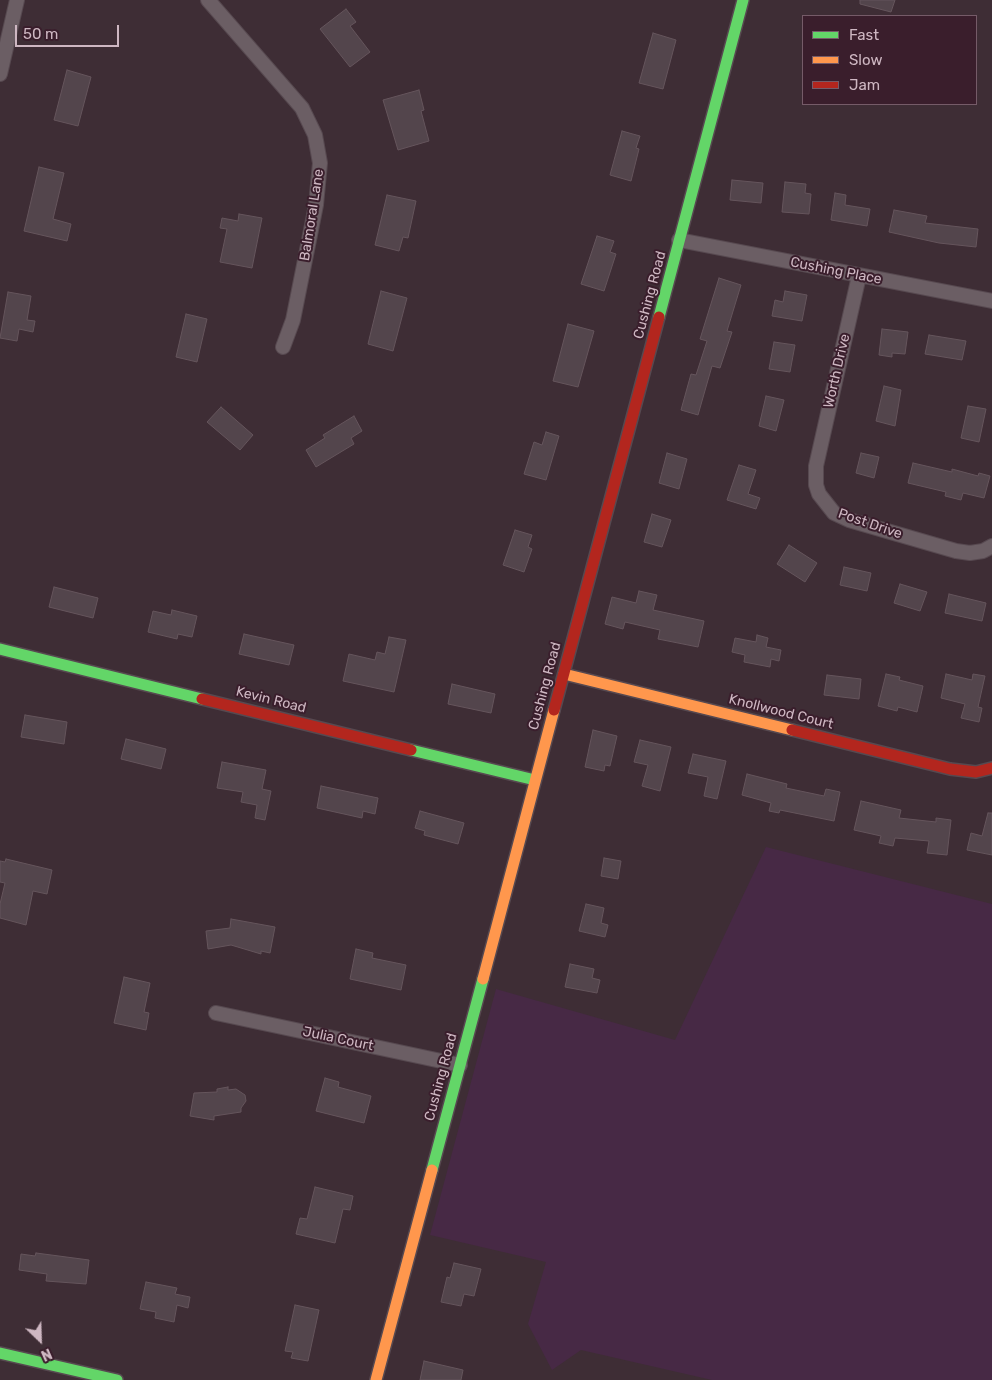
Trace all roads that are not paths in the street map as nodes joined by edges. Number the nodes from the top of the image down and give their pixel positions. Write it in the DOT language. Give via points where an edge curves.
graph roads {
  1 [pos="17,0"];
  2 [pos="208,0"];
  3 [pos="744,0"];
  4 [pos="0,74"];
  5 [pos="680,240"];
  6 [pos="859,276"];
  7 [pos="992,301"];
  8 [pos="283,346"];
  9 [pos="816,466"];
  10 [pos="992,546"];
  11 [pos="0,649"];
  12 [pos="564,674"];
  13 [pos="992,768"];
  14 [pos="535,780"];
  15 [pos="216,1013"];
  16 [pos="460,1065"];
  17 [pos="0,1353"];
  18 [pos="117,1380"];
  19 [pos="376,1380"];
  1 -- 4 [label="street"];
  2 -- 8 [label="street, Balmoral Lane" via="302,108 315,135 320,163 316,205 293,320"];
  3 -- 5 [label="street, Cushing Road"];
  5 -- 6 [label="street, Cushing Place"];
  5 -- 12 [label="street, Cushing Road"];
  6 -- 7 [label="street, Cushing Place"];
  6 -- 9 [label="street, Worth Drive"];
  9 -- 10 [label="street, Post Drive" via="819,494 834,513 849,520 956,551 970,553"];
  11 -- 14 [label="street, Kevin Road"];
  12 -- 13 [label="street, Knollwood Court" via="950,769 976,772"];
  12 -- 14 [label="street, Cushing Road"];
  14 -- 16 [label="street, Cushing Road"];
  15 -- 16 [label="street, Julia Court"];
  16 -- 19 [label="street, Cushing Road"];
  17 -- 18 [label="street"];
}
